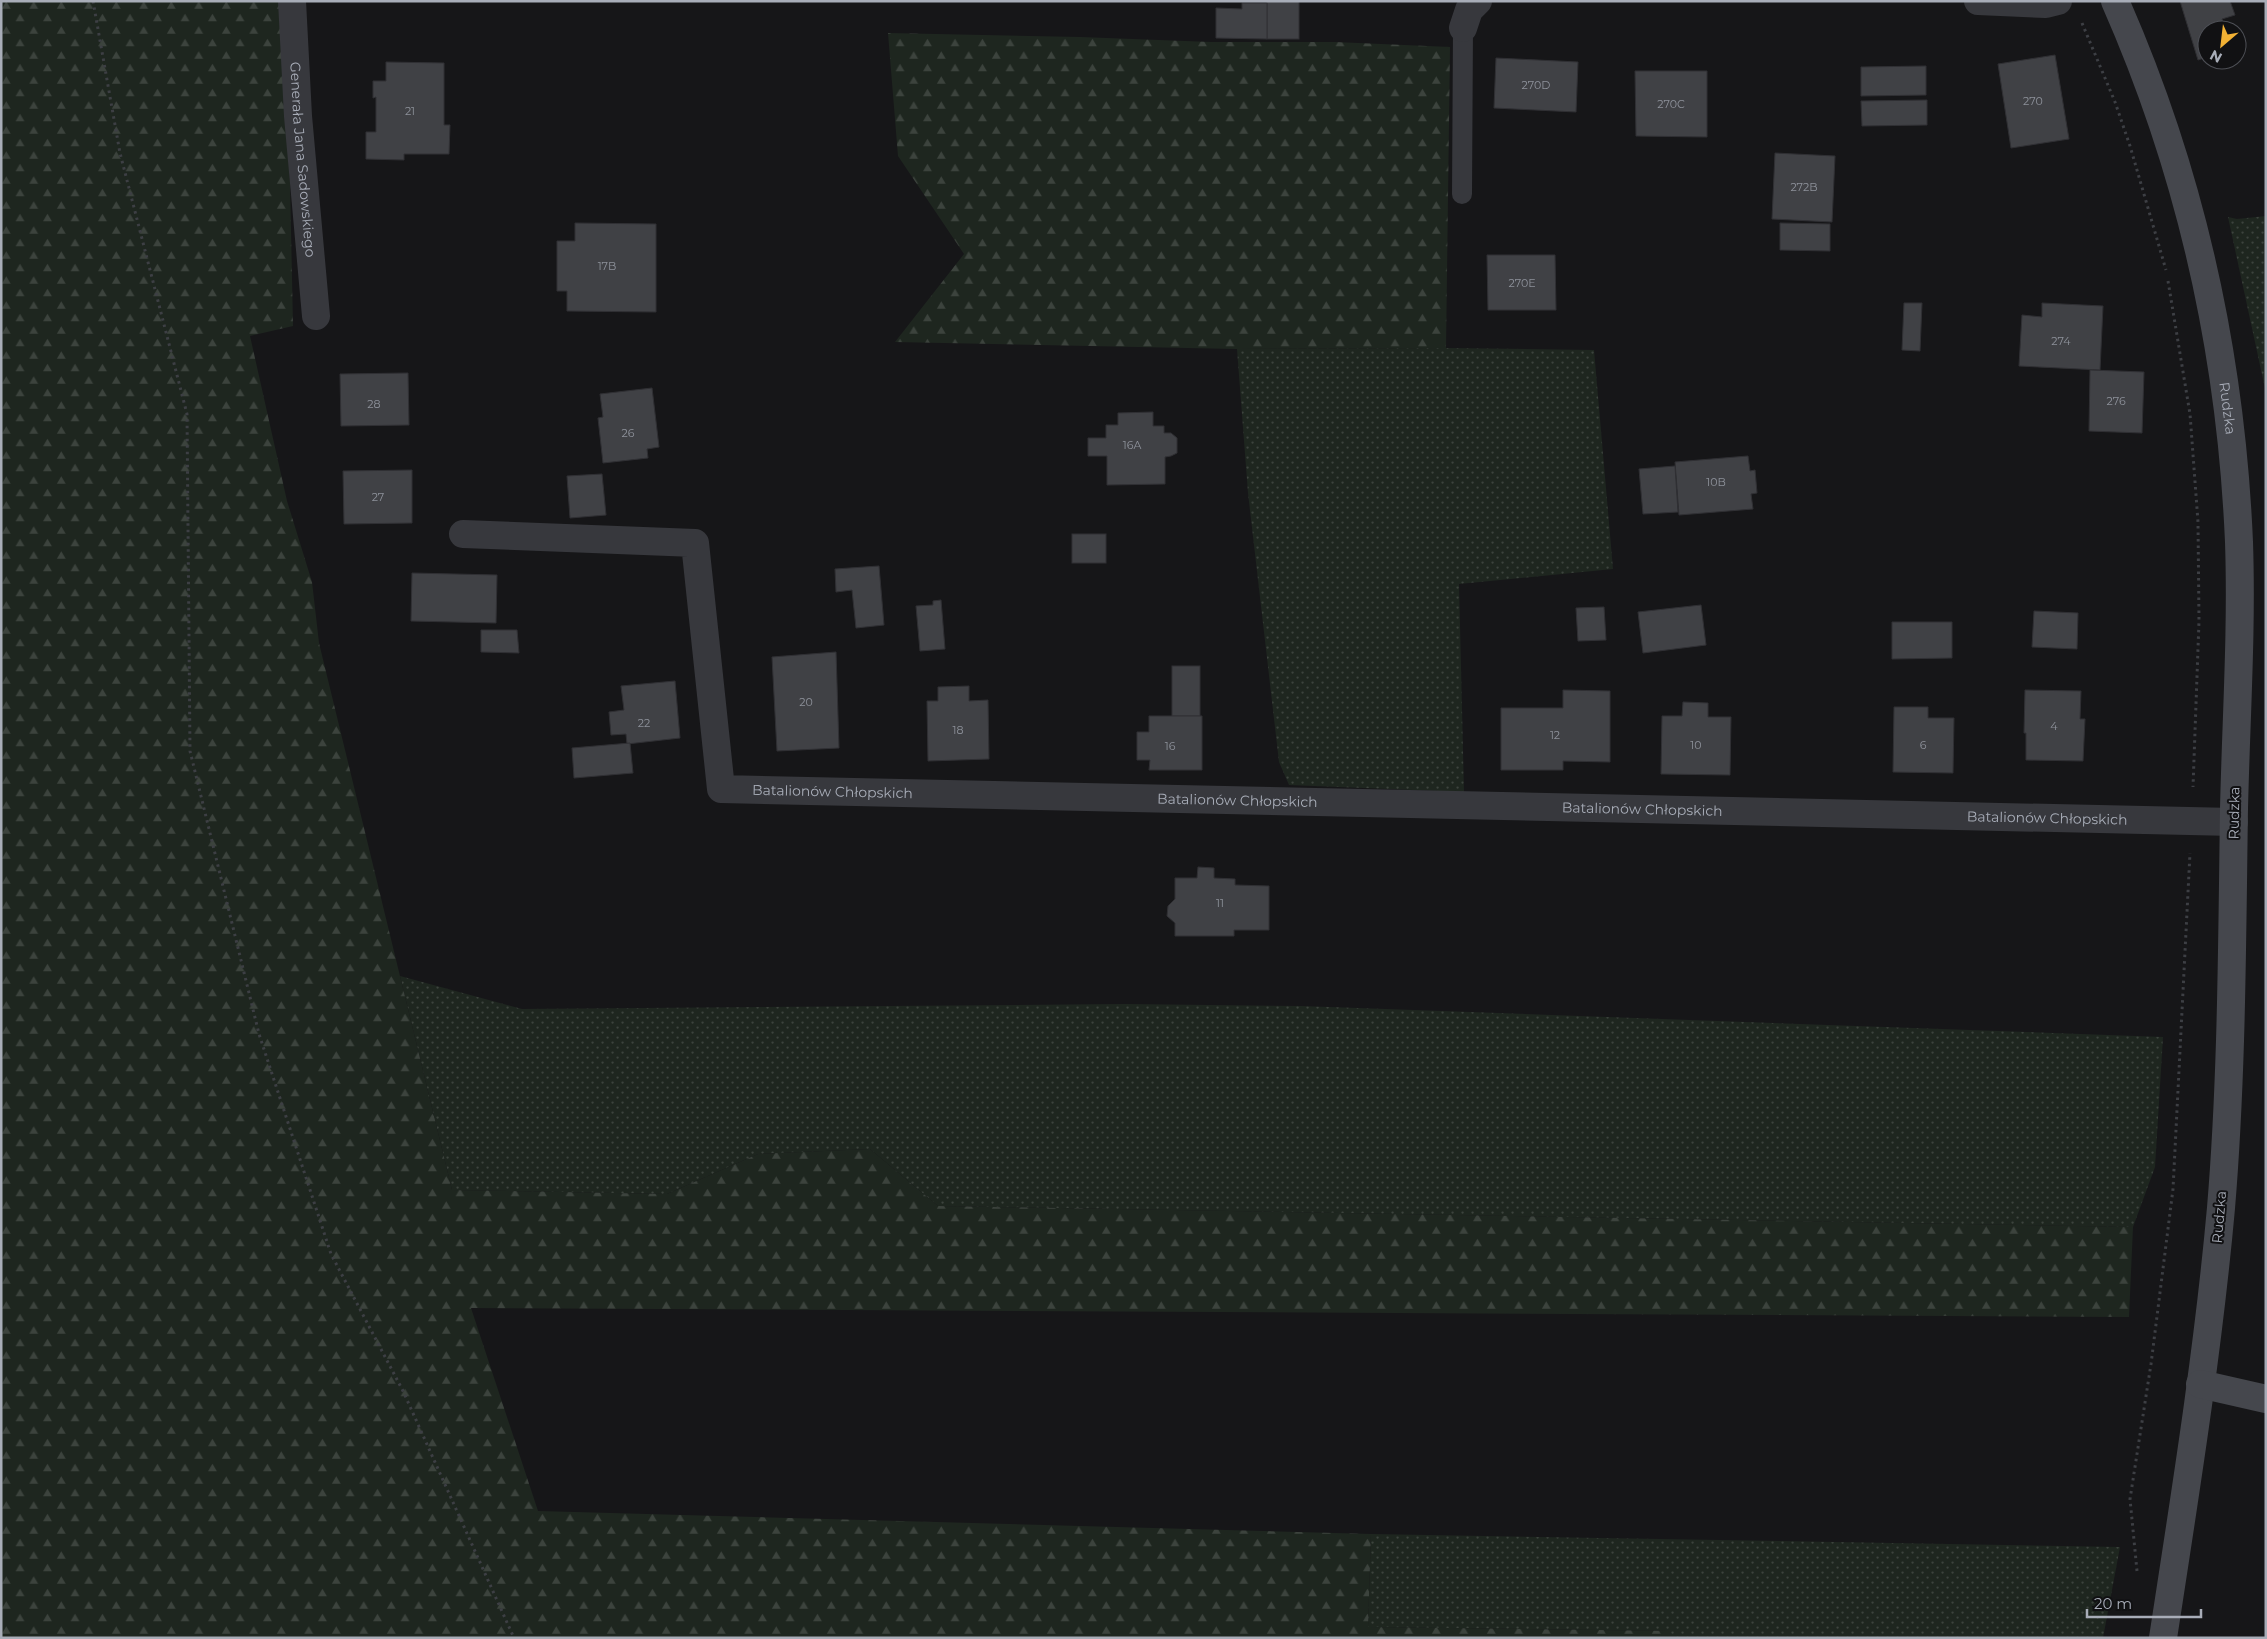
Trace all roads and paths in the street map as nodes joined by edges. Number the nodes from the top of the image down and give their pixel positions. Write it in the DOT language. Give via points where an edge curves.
graph roads {
  1 [pos="92,1"];
  2 [pos="292,1"];
  3 [pos="1478,1"];
  4 [pos="1978,1"];
  5 [pos="2058,1"];
  6 [pos="2115,1"];
  7 [pos="1463,28"];
  8 [pos="1462,194"];
  9 [pos="316,316"];
  10 [pos="463,534"];
  11 [pos="2234,822"];
  12 [pos="2200,1384"];
  13 [pos="2266,1399"];
  14 [pos="514,1638"];
  15 [pos="2163,1638"];
  1 -- 14 [label="path" via="120,153 187,414 190,751 259,1034 331,1254 403,1391"];
  2 -- 9 [label="street, Generała Jana Sadowskiego" via="298,116"];
  3 -- 7 [label="street" via="1469,10"];
  4 -- 5 [label="street" via="2046,4"];
  6 -- 11 [label="main road, Rudzka" via="2154,96 2182,183 2202,260 2223,367 2235,464 2239,546"];
  7 -- 8 [label="lane"];
  10 -- 11 [label="street, Batalionów Chłopskich" via="695,543 721,789"];
  11 -- 12 [label="main road, Rudzka" via="2224,1165"];
  12 -- 13 [label="main road"];
  12 -- 15 [label="main road, Rudzka"];
}
